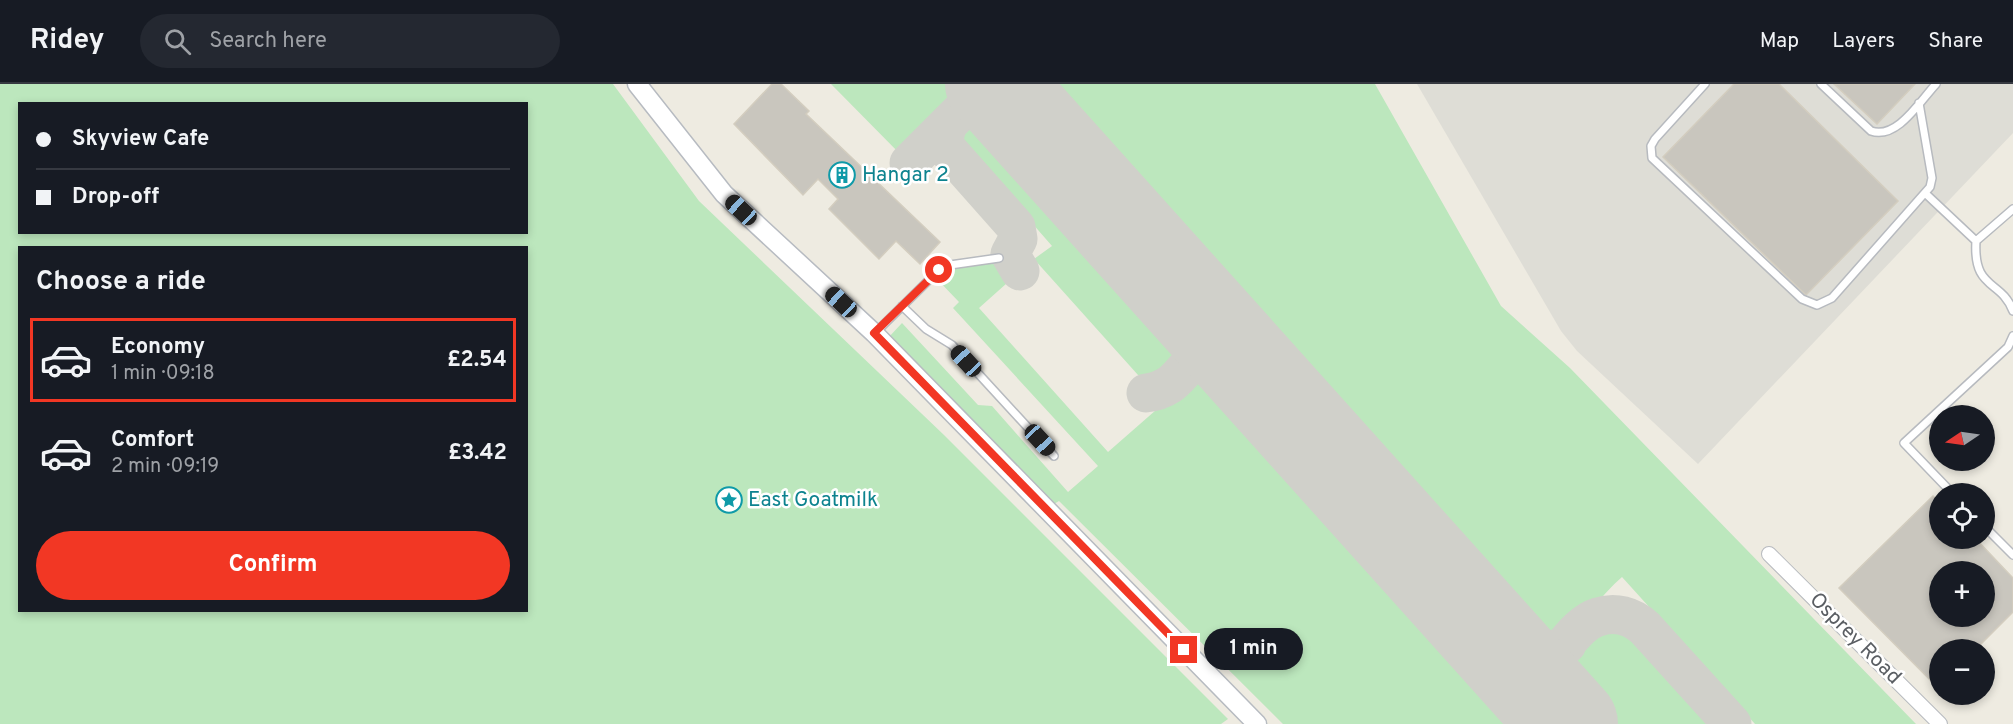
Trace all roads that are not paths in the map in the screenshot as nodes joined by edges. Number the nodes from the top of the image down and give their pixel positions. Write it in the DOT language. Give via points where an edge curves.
graph roads {
  1 [pos="637,84"];
  2 [pos="1705,84"];
  3 [pos="1821,84"];
  4 [pos="1936,84"];
  5 [pos="1919,103"];
  6 [pos="1926,194"];
  7 [pos="2013,209"];
  8 [pos="1976,241"];
  9 [pos="999,258"];
  10 [pos="902,306"];
  11 [pos="2013,311"];
  12 [pos="874,333"];
  13 [pos="2013,336"];
  14 [pos="1054,456"];
  15 [pos="1942,483"];
  16 [pos="1995,537"];
  17 [pos="1769,554"];
  18 [pos="2013,555"];
  19 [pos="1257,724"];
  20 [pos="1940,724"];
  1 -- 12 [label="street" via="724,194"];
  2 -- 6 [label="lane" via="1655,139 1652,159 1809,304 1832,298"];
  3 -- 5 [label="lane" via="1877,133 1897,127"];
  4 -- 5 [label="lane"];
  5 -- 6 [label="lane" via="1932,177"];
  6 -- 8 [label="lane"];
  7 -- 8 [label="lane"];
  8 -- 11 [label="lane" via="1978,272"];
  9 -- 10 [label="lane" via="939,270"];
  10 -- 12 [label="lane"];
  10 -- 14 [label="lane" via="926,329 952,345"];
  12 -- 19 [label="street"];
  13 -- 15 [label="lane" via="2008,347 1904,443"];
  16 -- 18 [label="lane"];
  17 -- 20 [label="street, Osprey Road"];
}
